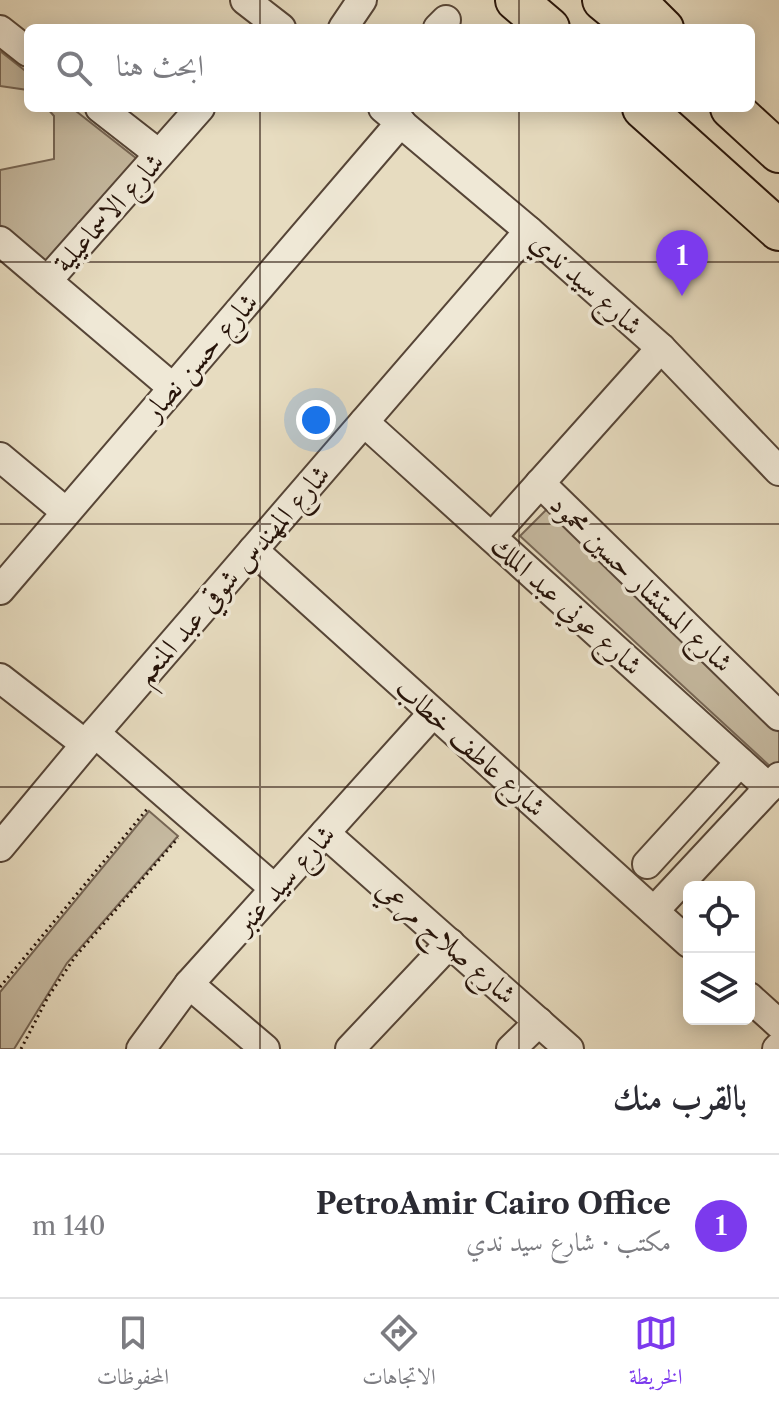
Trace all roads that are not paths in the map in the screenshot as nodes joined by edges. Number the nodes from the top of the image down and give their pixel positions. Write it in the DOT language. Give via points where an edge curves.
graph roads {
  1 [pos="245,0"];
  2 [pos="362,0"];
  3 [pos="516,0"];
  4 [pos="603,0"];
  5 [pos="637,0"];
  6 [pos="274,24"];
  7 [pos="346,24"];
  8 [pos="544,24"];
  9 [pos="632,24"];
  10 [pos="661,24"];
  11 [pos="0,30"];
  12 [pos="24,49"];
  13 [pos="105,112"];
  14 [pos="196,112"];
  15 [pos="647,112"];
  16 [pos="735,112"];
  17 [pos="392,115"];
  18 [pos="779,152"];
  19 [pos="159,154"];
  20 [pos="779,230"];
  21 [pos="529,231"];
  22 [pos="0,241"];
  23 [pos="47,281"];
  24 [pos="661,348"];
  25 [pos="173,388"];
  26 [pos="364,422"];
  27 [pos="0,457"];
  28 [pos="779,471"];
  29 [pos="540,483"];
  30 [pos="66,512"];
  31 [pos="492,537"];
  32 [pos="253,550"];
  33 [pos="0,590"];
  34 [pos="0,678"];
  35 [pos="433,713"];
  36 [pos="779,716"];
  37 [pos="90,738"];
  38 [pos="740,762"];
  39 [pos="774,782"];
  40 [pos="325,833"];
  41 [pos="0,847"];
  42 [pos="647,864"];
  43 [pos="275,889"];
  44 [pos="654,911"];
  45 [pos="683,938"];
  46 [pos="450,943"];
  47 [pos="189,984"];
  48 [pos="755,1002"];
  49 [pos="539,1022"];
  50 [pos="779,1024"];
  51 [pos="141,1049"];
  52 [pos="265,1049"];
  53 [pos="350,1049"];
  54 [pos="511,1049"];
  55 [pos="569,1049"];
  1 -- 6 [label="street"];
  2 -- 7 [label="street"];
  3 -- 8 [label="highway"];
  4 -- 9 [label="highway"];
  5 -- 10 [label="main road"];
  11 -- 12 [label="street"];
  13 -- 19 [label="street"];
  14 -- 19 [label="street, شارع الاسماعيلية"];
  15 -- 20 [label="highway"];
  16 -- 18 [label="highway"];
  17 -- 21 [label="street, شارع سيد ندي"];
  17 -- 25 [label="street, شارع حسن نصار"];
  19 -- 23 [label="street, شارع الاسماعيلية"];
  21 -- 24 [label="street, شارع سيد ندي"];
  21 -- 26 [label="street, شارع المهندس شوقي عبد المنعم"];
  22 -- 23 [label="street"];
  23 -- 25 [label="street"];
  24 -- 28 [label="street, شارع سيد ندي"];
  24 -- 29 [label="street"];
  25 -- 30 [label="street, شارع حسن نصار"];
  26 -- 31 [label="street, شارع عوني عبد الملك"];
  26 -- 32 [label="street, شارع المهندس شوقي عبد المنعم"];
  27 -- 30 [label="street"];
  29 -- 31 [label="street"];
  29 -- 36 [label="street, شارع المستشار حسين محمود"];
  30 -- 33 [label="street, شارع حسن نصار"];
  31 -- 38 [label="street, شارع عوني عبد الملك"];
  32 -- 35 [label="street, شارع عاطف خطاب"];
  32 -- 37 [label="street, شارع المهندس شوقي عبد المنعم"];
  34 -- 37 [label="street"];
  35 -- 40 [label="street, شارع سيد عنبر"];
  35 -- 44 [label="street, شارع عاطف خطاب"];
  37 -- 41 [label="street, شارع المهندس شوقي عبد المنعم"];
  37 -- 43 [label="street" via="162,791"];
  38 -- 39 [label="street, شارع عوني عبد الملك"];
  38 -- 42 [label="street"];
  39 -- 44 [label="street"];
  40 -- 43 [label="street, شارع سيد عنبر"];
  40 -- 46 [label="street, شارع صلاح مرعي"];
  43 -- 47 [label="street, شارع سيد عنبر"];
  44 -- 45 [label="street, شارع عاطف خطاب"];
  46 -- 49 [label="street, شارع صلاح مرعي"];
  46 -- 53 [label="street"];
  47 -- 51 [label="street, شارع سيد عنبر"];
  47 -- 52 [label="street"];
  48 -- 50 [label="street"];
  49 -- 54 [label="street"];
  49 -- 55 [label="street, شارع صلاح مرعي"];
}
